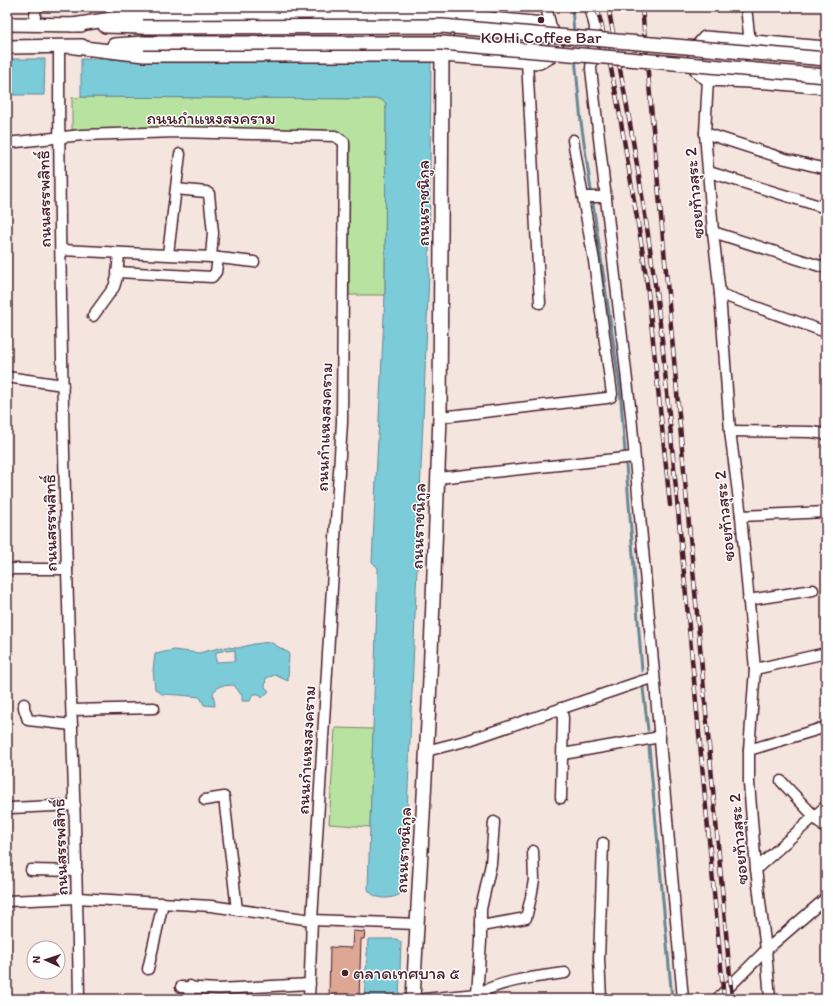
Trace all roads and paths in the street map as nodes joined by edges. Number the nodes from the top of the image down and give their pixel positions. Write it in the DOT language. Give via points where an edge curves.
graph roads {
  1 [pos="36,7"];
  2 [pos="546,7"];
  3 [pos="590,7"];
  4 [pos="746,7"];
  5 [pos="242,10"];
  6 [pos="7,24"];
  7 [pos="34,24"];
  8 [pos="73,25"];
  9 [pos="552,31"];
  10 [pos="750,43"];
  11 [pos="773,44"];
  12 [pos="7,47"];
  13 [pos="59,47"];
  14 [pos="75,47"];
  15 [pos="826,48"];
  16 [pos="442,55"];
  17 [pos="826,59"];
  18 [pos="527,61"];
  19 [pos="826,76"];
  20 [pos="708,79"];
  21 [pos="741,81"];
  22 [pos="769,82"];
  23 [pos="826,87"];
  24 [pos="705,133"];
  25 [pos="59,138"];
  26 [pos="573,140"];
  27 [pos="7,143"];
  28 [pos="180,154"];
  29 [pos="826,169"];
  30 [pos="709,172"];
  31 [pos="176,189"];
  32 [pos="585,197"];
  33 [pos="603,197"];
  34 [pos="826,208"];
  35 [pos="713,232"];
  36 [pos="61,250"];
  37 [pos="119,253"];
  38 [pos="168,254"];
  39 [pos="214,257"];
  40 [pos="254,262"];
  41 [pos="826,268"];
  42 [pos="117,272"];
  43 [pos="720,294"];
  44 [pos="540,303"];
  45 [pos="92,316"];
  46 [pos="823,331"];
  47 [pos="7,377"];
  48 [pos="63,385"];
  49 [pos="440,417"];
  50 [pos="730,431"];
  51 [pos="826,434"];
  52 [pos="629,457"];
  53 [pos="438,478"];
  54 [pos="826,512"];
  55 [pos="741,516"];
  56 [pos="7,569"];
  57 [pos="67,569"];
  58 [pos="813,590"];
  59 [pos="748,600"];
  60 [pos="826,653"];
  61 [pos="755,669"];
  62 [pos="654,678"];
  63 [pos="24,704"];
  64 [pos="154,708"];
  65 [pos="561,708"];
  66 [pos="72,710"];
  67 [pos="72,725"];
  68 [pos="826,726"];
  69 [pos="660,737"];
  70 [pos="749,750"];
  71 [pos="426,751"];
  72 [pos="563,754"];
  73 [pos="781,781"];
  74 [pos="561,798"];
  75 [pos="205,800"];
  76 [pos="75,805"];
  77 [pos="826,806"];
  78 [pos="11,808"];
  79 [pos="815,816"];
  80 [pos="494,822"];
  81 [pos="826,829"];
  82 [pos="602,843"];
  83 [pos="534,851"];
  84 [pos="756,869"];
  85 [pos="31,870"];
  86 [pos="77,871"];
  87 [pos="77,898"];
  88 [pos="826,898"];
  89 [pos="7,901"];
  90 [pos="163,903"];
  91 [pos="237,910"];
  92 [pos="312,920"];
  93 [pos="416,924"];
  94 [pos="481,926"];
  95 [pos="766,950"];
  96 [pos="148,969"];
  97 [pos="565,973"];
  98 [pos="310,984"];
  99 [pos="219,994"];
  100 [pos="480,996"];
  101 [pos="79,999"];
  102 [pos="189,999"];
  103 [pos="310,999"];
  104 [pos="413,999"];
  105 [pos="424,999"];
  106 [pos="601,999"];
  107 [pos="683,999"];
  108 [pos="717,999"];
  109 [pos="770,999"];
  1 -- 7 [label="street"];
  2 -- 9 [label="street"];
  3 -- 33 [label="street" via="595,27 591,69"];
  4 -- 10 [label="street"];
  5 -- 8 [label="main road" via="144,14"];
  5 -- 9 [label="main road" via="443,14 543,24"];
  6 -- 7 [label="main road"];
  7 -- 8 [label="main road"];
  8 -- 17 [label="main road, bridge" via="442,26"];
  9 -- 18 [label="main road" via="556,44 551,56 540,62"];
  10 -- 11 [label="main road"];
  10 -- 20 [label="main road" via="705,38 698,46 695,57 697,70"];
  10 -- 21 [label="main road" via="752,61 749,73"];
  11 -- 15 [label="main road"];
  11 -- 22 [label="main road" via="761,62 763,74"];
  12 -- 13 [label="main road"];
  13 -- 14 [label="main road"];
  13 -- 25 [label="street, ถนนสรรพสิทธิ์"];
  14 -- 16 [label="main road" via="144,55"];
  14 -- 19 [label="main road, bridge" via="144,43 442,43"];
  16 -- 18 [label="main road"];
  16 -- 49 [label="main road, ถนนราชนิกูล"];
  18 -- 44 [label="street"];
  20 -- 21 [label="main road"];
  20 -- 24 [label="street, ซอยท้าวสุระ 2"];
  21 -- 22 [label="main road"];
  22 -- 23 [label="main road"];
  24 -- 29 [label="street" via="782,158"];
  24 -- 30 [label="street, ซอยท้าวสุระ 2"];
  25 -- 27 [label="street"];
  25 -- 36 [label="street, ถนนสรรพสิทธิ์"];
  25 -- 92 [label="street, ถนนกำแหงสงคราม" via="178,132 336,136 344,142 342,422"];
  26 -- 32 [label="street"];
  28 -- 31 [label="street"];
  30 -- 34 [label="street"];
  30 -- 35 [label="street, ซอยท้าวสุระ 2"];
  31 -- 38 [label="street"];
  31 -- 39 [label="street" via="209,194"];
  32 -- 33 [label="street"];
  32 -- 49 [label="street" via="612,387 611,397"];
  33 -- 52 [label="street"];
  35 -- 41 [label="street"];
  35 -- 43 [label="street, ซอยท้าวสุระ 2"];
  36 -- 37 [label="street"];
  36 -- 48 [label="street, ถนนสรรพสิทธิ์"];
  37 -- 38 [label="street"];
  37 -- 42 [label="street"];
  38 -- 39 [label="street"];
  39 -- 40 [label="street"];
  39 -- 42 [label="street" via="216,272 212,277"];
  42 -- 45 [label="street" via="114,287"];
  43 -- 46 [label="street"];
  43 -- 50 [label="street, ซอยท้าวสุระ 2"];
  47 -- 48 [label="street"];
  48 -- 57 [label="street, ถนนสรรพสิทธิ์"];
  49 -- 53 [label="main road, ถนนราชนิกูล"];
  50 -- 51 [label="street"];
  50 -- 55 [label="street, ซอยท้าวสุระ 2"];
  52 -- 53 [label="street"];
  52 -- 62 [label="street"];
  53 -- 71 [label="main road, ถนนราชนิกูล"];
  54 -- 55 [label="street"];
  55 -- 59 [label="street, ซอยท้าวสุระ 2"];
  56 -- 57 [label="street"];
  57 -- 66 [label="street, ถนนสรรพสิทธิ์"];
  58 -- 59 [label="street"];
  59 -- 61 [label="street, ซอยท้าวสุระ 2"];
  60 -- 61 [label="street"];
  61 -- 70 [label="street, ซอยท้าวสุระ 2"];
  62 -- 65 [label="street"];
  62 -- 69 [label="street"];
  63 -- 67 [label="street" via="28,720"];
  64 -- 66 [label="street"];
  65 -- 71 [label="street" via="469,740"];
  65 -- 72 [label="street"];
  66 -- 67 [label="street, ถนนสรรพสิทธิ์"];
  67 -- 76 [label="street, ถนนสรรพสิทธิ์"];
  68 -- 70 [label="street"];
  69 -- 72 [label="street"];
  69 -- 107 [label="street"];
  70 -- 84 [label="street, ซอยท้าวสุระ 2"];
  71 -- 93 [label="main road, ถนนราชนิกูล"];
  72 -- 74 [label="street"];
  73 -- 79 [label="street"];
  75 -- 91 [label="street" via="224,797"];
  76 -- 78 [label="street"];
  76 -- 86 [label="street, ถนนสรรพสิทธิ์"];
  77 -- 79 [label="street"];
  79 -- 81 [label="street"];
  79 -- 84 [label="street"];
  80 -- 94 [label="street" via="491,864 481,909"];
  82 -- 106 [label="street" via="599,959"];
  83 -- 94 [label="street" via="534,880 526,918"];
  84 -- 95 [label="street, ซอยท้าวสุระ 2"];
  85 -- 86 [label="street"];
  86 -- 87 [label="street, ถนนสรรพสิทธิ์"];
  87 -- 89 [label="street"];
  87 -- 90 [label="street"];
  87 -- 101 [label="street, ถนนสรรพสิทธิ์"];
  88 -- 95 [label="street"];
  90 -- 91 [label="street"];
  90 -- 96 [label="street"];
  91 -- 92 [label="street"];
  92 -- 93 [label="street"];
  92 -- 98 [label="street, ถนนกำแหงสงคราม"];
  93 -- 104 [label="main road, ถนนราชนิกูล"];
  94 -- 100 [label="street"];
  95 -- 108 [label="street"];
  95 -- 109 [label="street, ซอยท้าวสุระ 2"];
  97 -- 100 [label="street" via="491,987"];
  98 -- 99 [label="street"];
  98 -- 103 [label="street, ถนนกำแหงสงคราม"];
  99 -- 102 [label="street" via="186,986"];
  100 -- 105 [label="street"];
}
